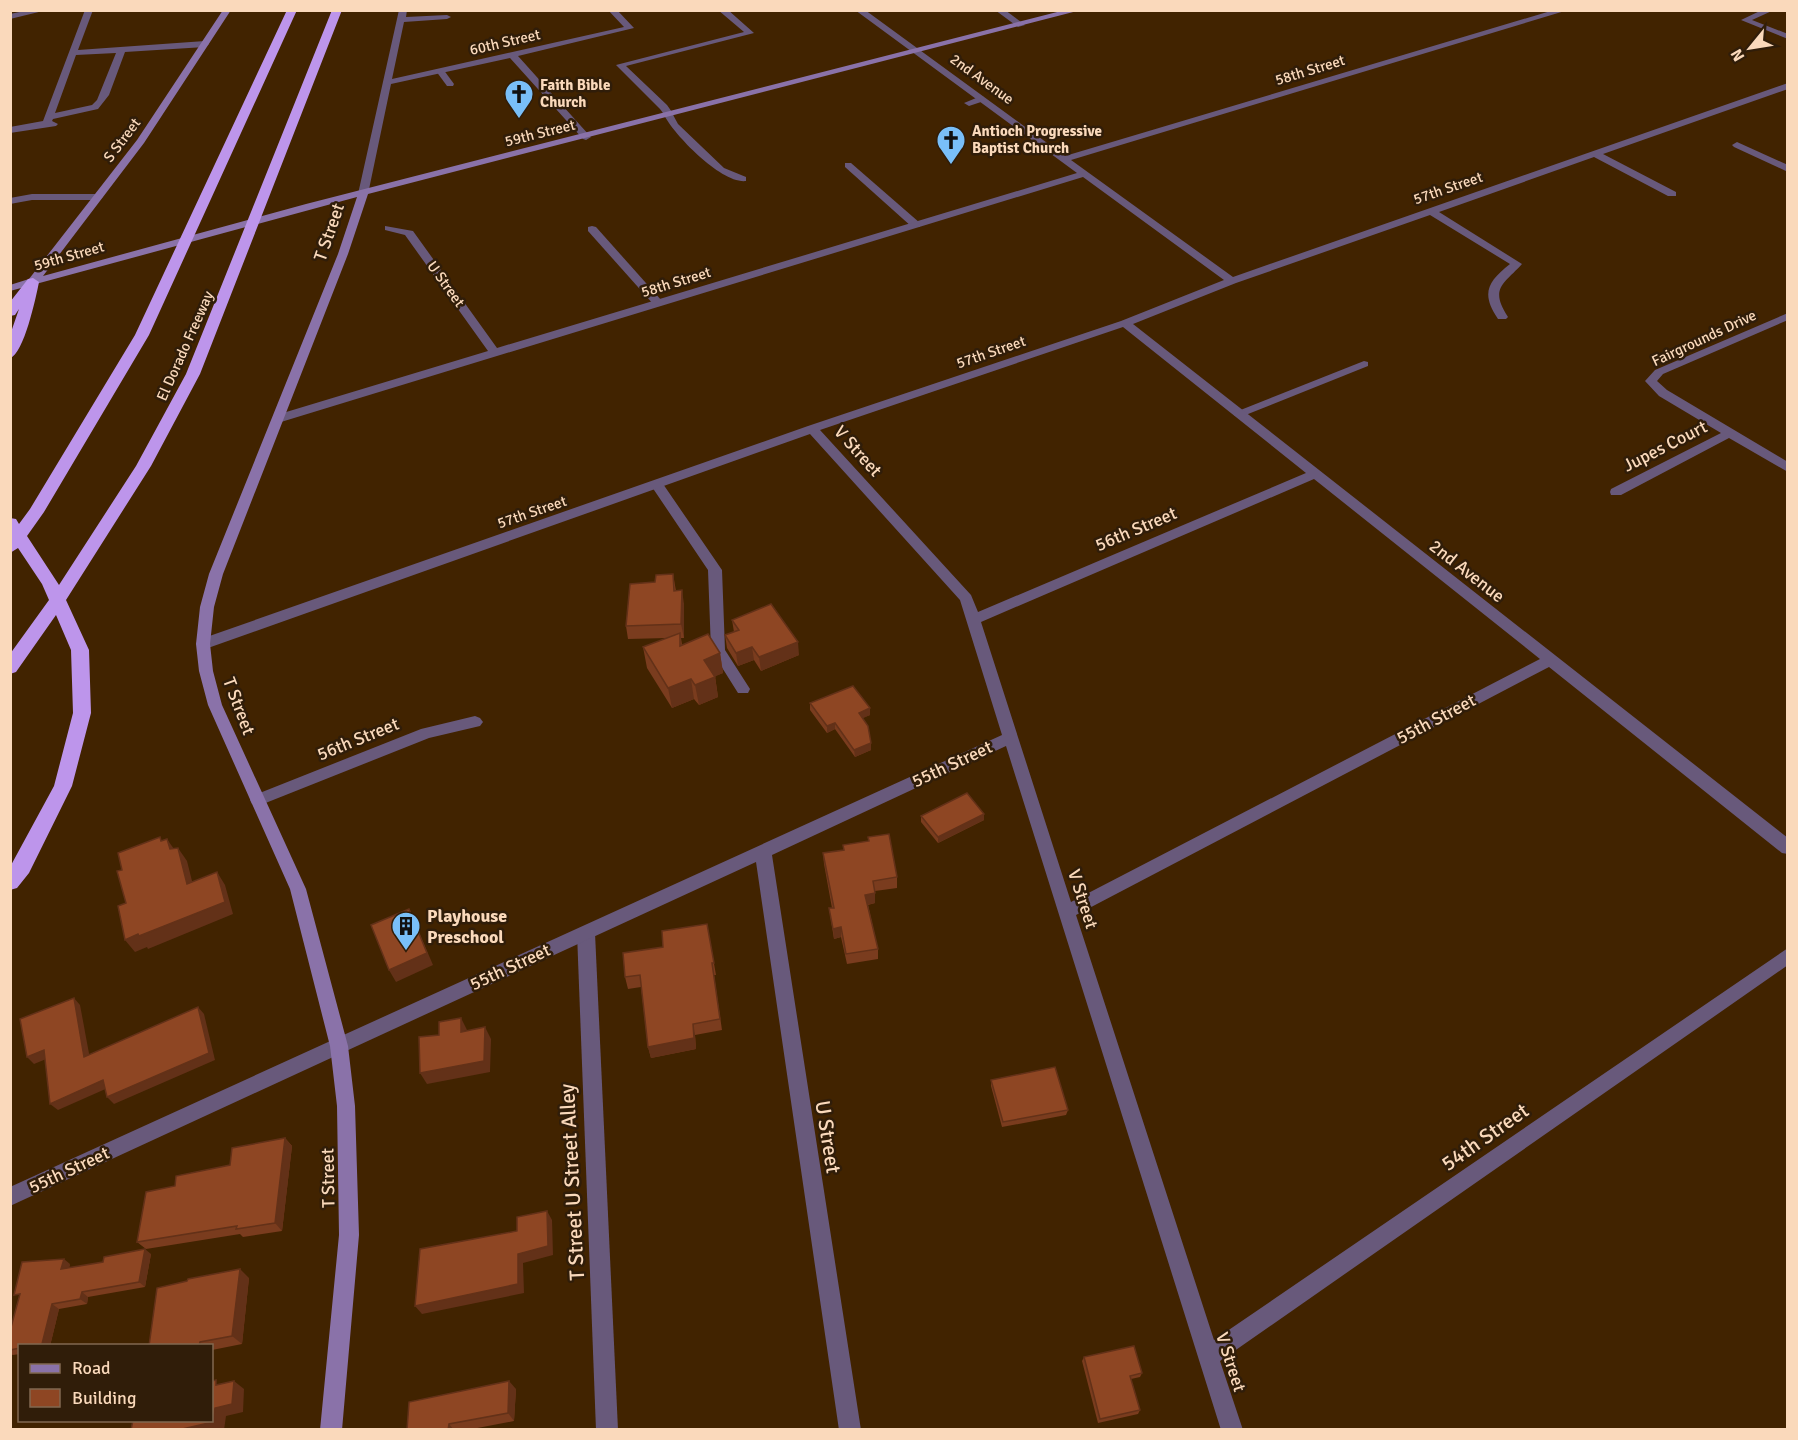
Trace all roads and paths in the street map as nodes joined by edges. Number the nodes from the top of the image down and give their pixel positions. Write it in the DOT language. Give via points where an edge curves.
graph roads {
  1 [pos="43,10"];
  2 [pos="89,10"];
  3 [pos="227,10"];
  4 [pos="292,10"];
  5 [pos="337,10"];
  6 [pos="612,10"];
  7 [pos="722,10"];
  8 [pos="859,10"];
  9 [pos="999,10"];
  10 [pos="1077,10"];
  11 [pos="1564,10"];
  12 [pos="1770,10"];
  13 [pos="402,15"];
  14 [pos="10,17"];
  15 [pos="447,17"];
  16 [pos="1021,25"];
  17 [pos="1788,37"];
  18 [pos="205,44"];
  19 [pos="123,49"];
  20 [pos="916,52"];
  21 [pos="72,53"];
  22 [pos="512,54"];
  23 [pos="440,71"];
  24 [pos="386,83"];
  25 [pos="450,84"];
  26 [pos="1788,86"];
  27 [pos="981,99"];
  28 [pos="969,103"];
  29 [pos="669,115"];
  30 [pos="46,121"];
  31 [pos="10,130"];
  32 [pos="586,136"];
  33 [pos="1737,145"];
  34 [pos="1593,153"];
  35 [pos="1064,159"];
  36 [pos="848,165"];
  37 [pos="1788,169"];
  38 [pos="1084,174"];
  39 [pos="743,178"];
  40 [pos="363,194"];
  41 [pos="1672,194"];
  42 [pos="98,197"];
  43 [pos="10,201"];
  44 [pos="1431,211"];
  45 [pos="916,225"];
  46 [pos="389,228"];
  47 [pos="591,229"];
  48 [pos="1232,281"];
  49 [pos="33,282"];
  50 [pos="10,288"];
  51 [pos="658,303"];
  52 [pos="10,312"];
  53 [pos="1788,316"];
  54 [pos="1502,317"];
  55 [pos="1125,323"];
  56 [pos="495,353"];
  57 [pos="10,354"];
  58 [pos="1364,364"];
  59 [pos="1239,413"];
  60 [pos="278,419"];
  61 [pos="812,429"];
  62 [pos="1730,433"];
  63 [pos="1788,468"];
  64 [pos="1315,474"];
  65 [pos="656,484"];
  66 [pos="1616,492"];
  67 [pos="10,523"];
  68 [pos="10,548"];
  69 [pos="973,620"];
  70 [pos="203,644"];
  71 [pos="1550,660"];
  72 [pos="10,668"];
  73 [pos="743,689"];
  74 [pos="475,722"];
  75 [pos="1010,738"];
  76 [pos="258,800"];
  77 [pos="1788,848"];
  78 [pos="763,851"];
  79 [pos="10,882"];
  80 [pos="1067,912"];
  81 [pos="585,933"];
  82 [pos="1788,955"];
  83 [pos="339,1046"];
  84 [pos="10,1197"];
  85 [pos="1209,1356"];
  86 [pos="331,1430"];
  87 [pos="607,1430"];
  88 [pos="850,1430"];
  89 [pos="1232,1430"];
  1 -- 14 [label="street"];
  2 -- 21 [label="street"];
  3 -- 18 [label="street, S Street"];
  4 -- 68 [label="highway" via="142,335 36,512"];
  5 -- 72 [label="highway, El Dorado Freeway" via="220,311 184,393 132,488"];
  6 -- 22 [label="street, 60th Street" via="630,28"];
  7 -- 29 [label="street" via="750,33 620,65"];
  8 -- 20 [label="street, 2nd Avenue"];
  9 -- 16 [label="street"];
  10 -- 16 [label="street, 59th Street"];
  11 -- 35 [label="street, 58th Street"];
  12 -- 17 [label="street" via="1745,20"];
  13 -- 15 [label="street"];
  13 -- 24 [label="street, T Street"];
  16 -- 20 [label="street, 59th Street"];
  18 -- 19 [label="street"];
  18 -- 42 [label="street, S Street" via="141,141"];
  19 -- 21 [label="street"];
  19 -- 30 [label="street" via="101,102 95,107 97,111 67,124"];
  20 -- 27 [label="street, 2nd Avenue"];
  20 -- 29 [label="street, 59th Street"];
  21 -- 30 [label="street"];
  22 -- 23 [label="street, 60th Street"];
  22 -- 32 [label="street"];
  23 -- 24 [label="street, 60th Street"];
  23 -- 25 [label="street"];
  24 -- 40 [label="street, T Street"];
  26 -- 34 [label="street, 57th Street"];
  27 -- 28 [label="street"];
  27 -- 35 [label="street, 2nd Avenue"];
  29 -- 32 [label="street, 59th Street"];
  29 -- 39 [label="street" via="674,125 721,170"];
  30 -- 31 [label="street"];
  32 -- 40 [label="street, 59th Street"];
  33 -- 37 [label="street"];
  34 -- 41 [label="street"];
  34 -- 44 [label="street, 57th Street"];
  35 -- 38 [label="street, 2nd Avenue"];
  36 -- 45 [label="street"];
  38 -- 45 [label="street, 58th Street" via="969,205"];
  38 -- 48 [label="street, 2nd Avenue"];
  40 -- 49 [label="street, 59th Street"];
  40 -- 60 [label="street, T Street"];
  42 -- 43 [label="street"];
  42 -- 49 [label="street, S Street"];
  44 -- 48 [label="street, 57th Street"];
  44 -- 54 [label="street" via="1517,264 1494,287 1492,297"];
  45 -- 51 [label="street, 58th Street"];
  46 -- 56 [label="street, U Street" via="409,233"];
  47 -- 51 [label="street"];
  48 -- 55 [label="street, 57th Street"];
  49 -- 50 [label="street, 59th Street"];
  49 -- 52 [label="highway"];
  49 -- 57 [label="highway"];
  51 -- 56 [label="street, 58th Street"];
  53 -- 62 [label="street, Fairgrounds Drive" via="1659,372 1651,381"];
  55 -- 59 [label="street, 2nd Avenue"];
  55 -- 61 [label="street, 57th Street"];
  56 -- 60 [label="street, 58th Street"];
  58 -- 59 [label="street"];
  59 -- 64 [label="street, 2nd Avenue"];
  60 -- 70 [label="street, T Street" via="216,574"];
  61 -- 65 [label="street, 57th Street"];
  61 -- 69 [label="street, V Street" via="966,598"];
  62 -- 63 [label="street, Fairgrounds Drive"];
  62 -- 66 [label="street, Jupes Court"];
  64 -- 69 [label="street, 56th Street"];
  64 -- 71 [label="street, 2nd Avenue"];
  65 -- 70 [label="street, 57th Street"];
  65 -- 73 [label="street" via="716,570 718,650"];
  67 -- 79 [label="highway" via="50,584 80,650 82,713 63,786 22,867"];
  69 -- 75 [label="street, V Street"];
  70 -- 76 [label="street, T Street" via="215,705"];
  71 -- 77 [label="street, 2nd Avenue"];
  71 -- 80 [label="street, 55th Street"];
  74 -- 76 [label="street, 56th Street" via="426,733"];
  75 -- 78 [label="street, 55th Street"];
  75 -- 80 [label="street, V Street"];
  76 -- 83 [label="street, T Street" via="298,889"];
  78 -- 81 [label="street, 55th Street"];
  78 -- 88 [label="street, U Street"];
  80 -- 85 [label="street, V Street"];
  81 -- 83 [label="street, 55th Street"];
  81 -- 87 [label="street, T Street U Street Alley"];
  82 -- 85 [label="street, 54th Street"];
  83 -- 84 [label="street, 55th Street"];
  83 -- 86 [label="street, T Street" via="346,1106 348,1235"];
  85 -- 89 [label="street, V Street"];
}
